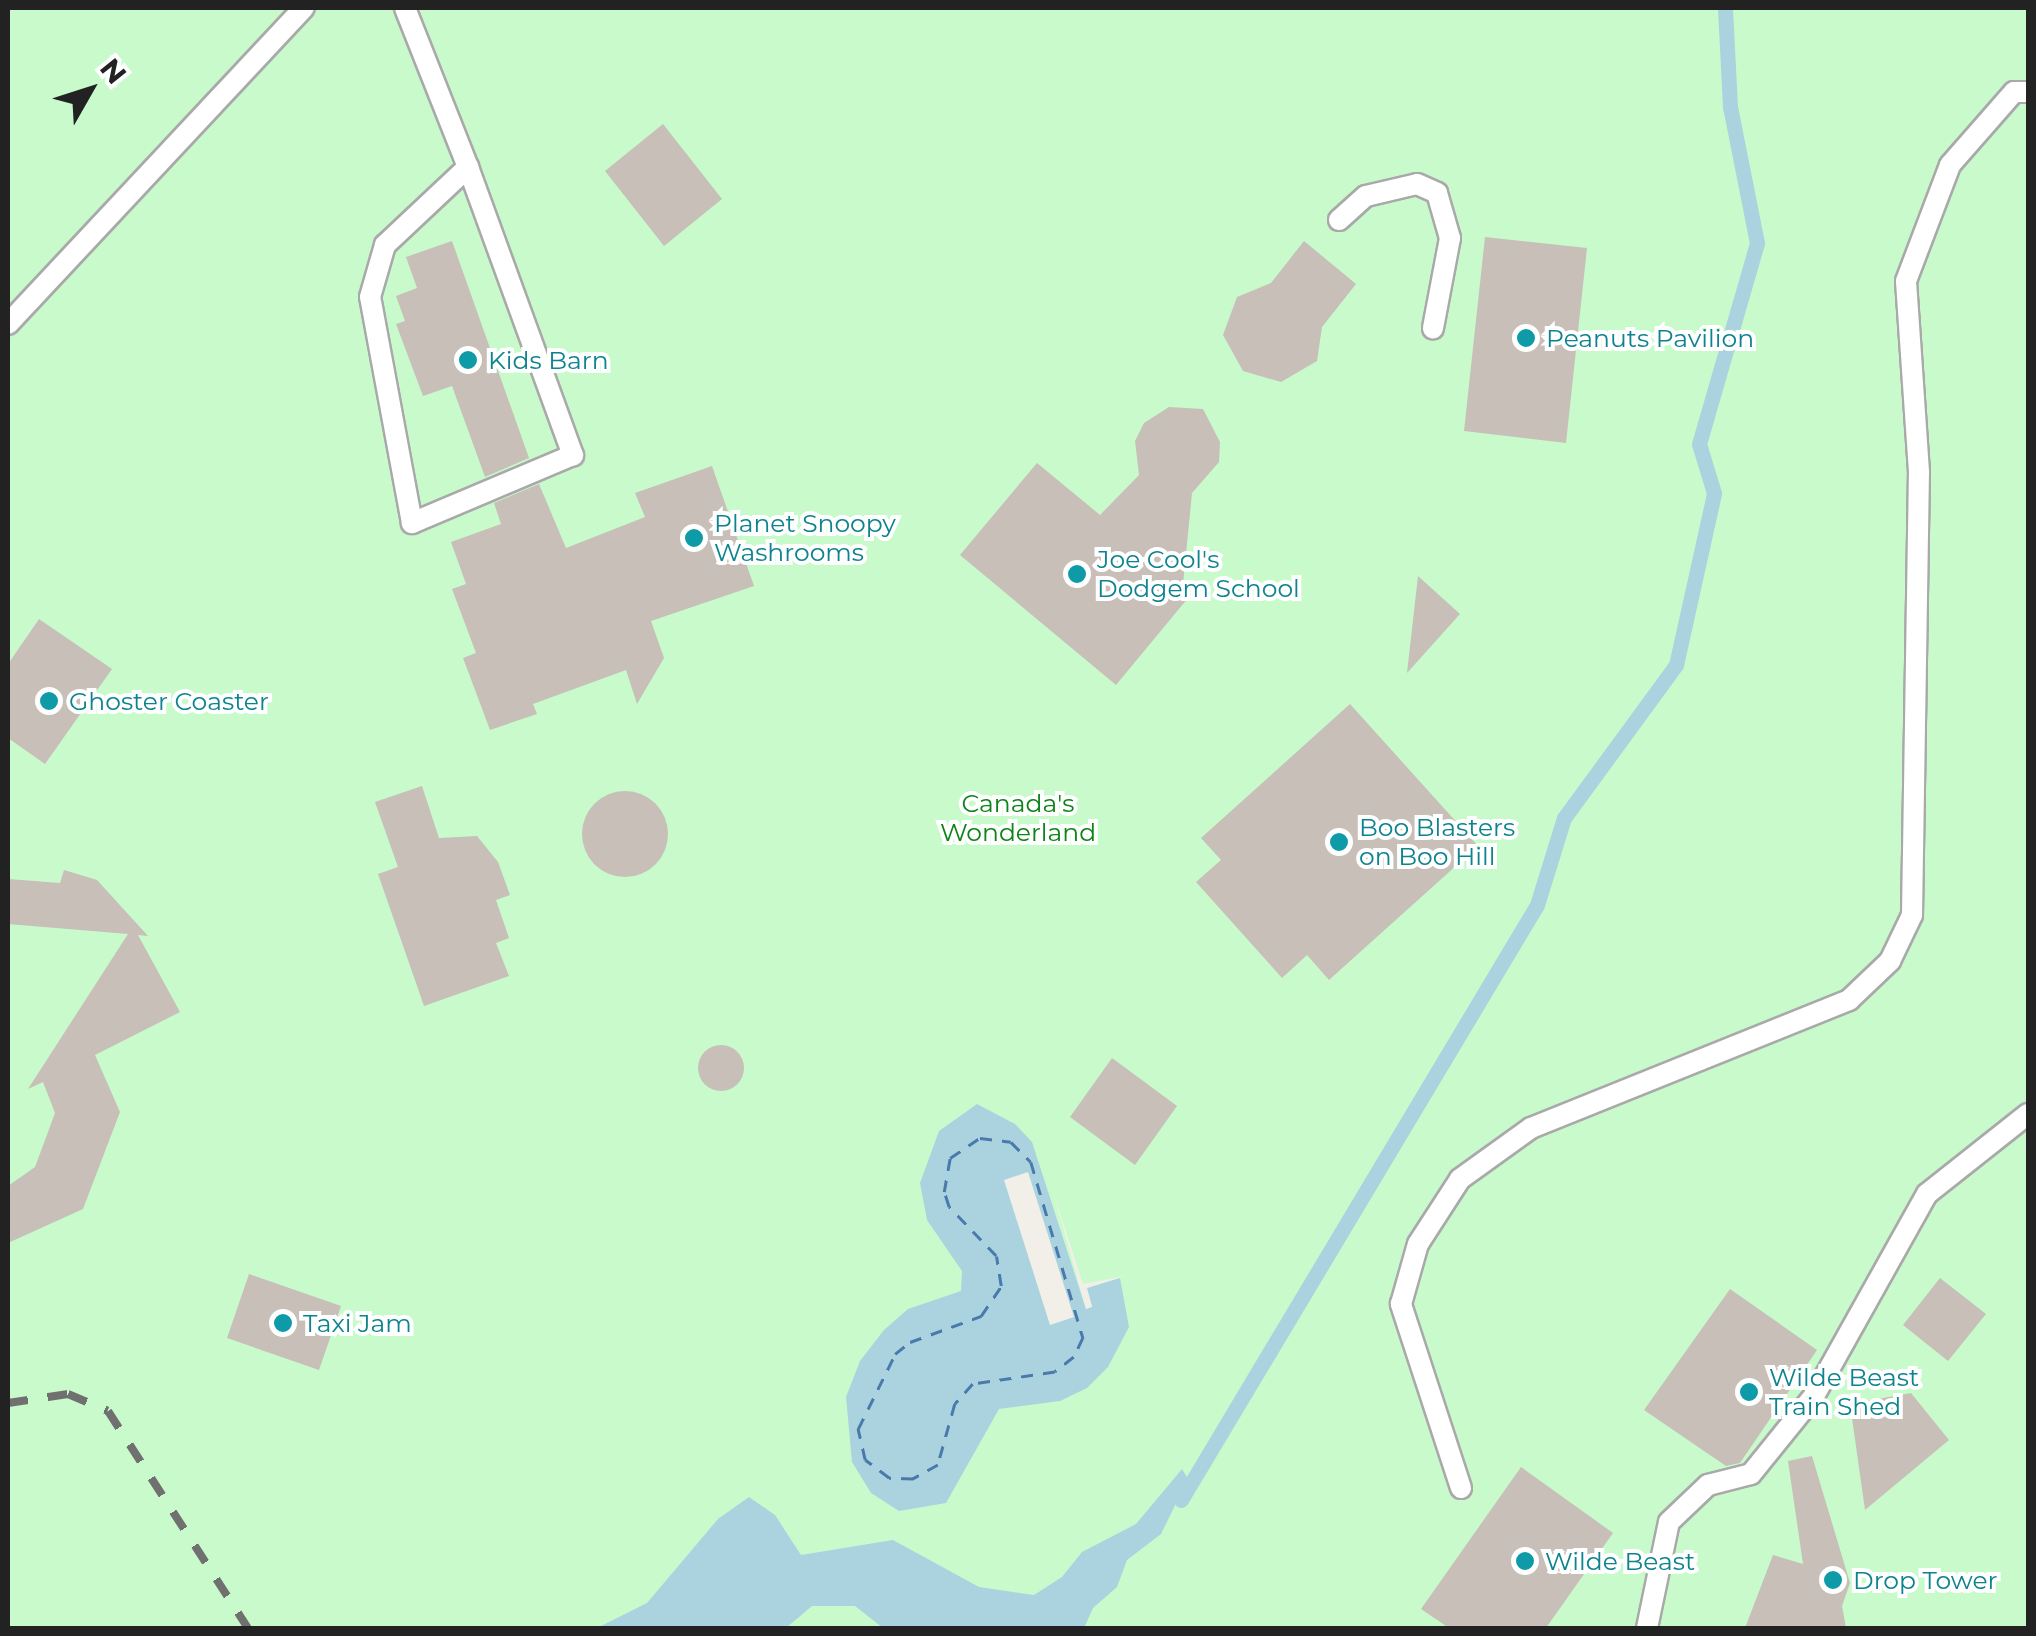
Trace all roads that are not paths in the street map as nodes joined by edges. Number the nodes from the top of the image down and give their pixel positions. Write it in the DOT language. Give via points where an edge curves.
graph roads {
  1 [pos="304,8"];
  2 [pos="405,8"];
  3 [pos="2028,92"];
  4 [pos="468,167"];
  5 [pos="1340,220"];
  6 [pos="8,324"];
  7 [pos="1433,328"];
  8 [pos="2028,1114"];
  9 [pos="1461,1488"];
  10 [pos="1647,1628"];
  1 -- 6 [label="lane"];
  2 -- 4 [label="lane"];
  3 -- 9 [label="lane" via="2014,92 1950,165 1906,282 1918,472 1912,915 1890,961 1849,1000 1531,1128 1460,1180 1418,1244 1401,1304"];
  4 -- 4 [label="lane" via="385,245 370,297 412,522 573,455"];
  5 -- 7 [label="lane" via="1366,196 1417,184 1438,193 1450,238"];
  8 -- 10 [label="lane" via="1927,1194 1814,1396 1751,1474 1708,1485 1669,1522"];
}
